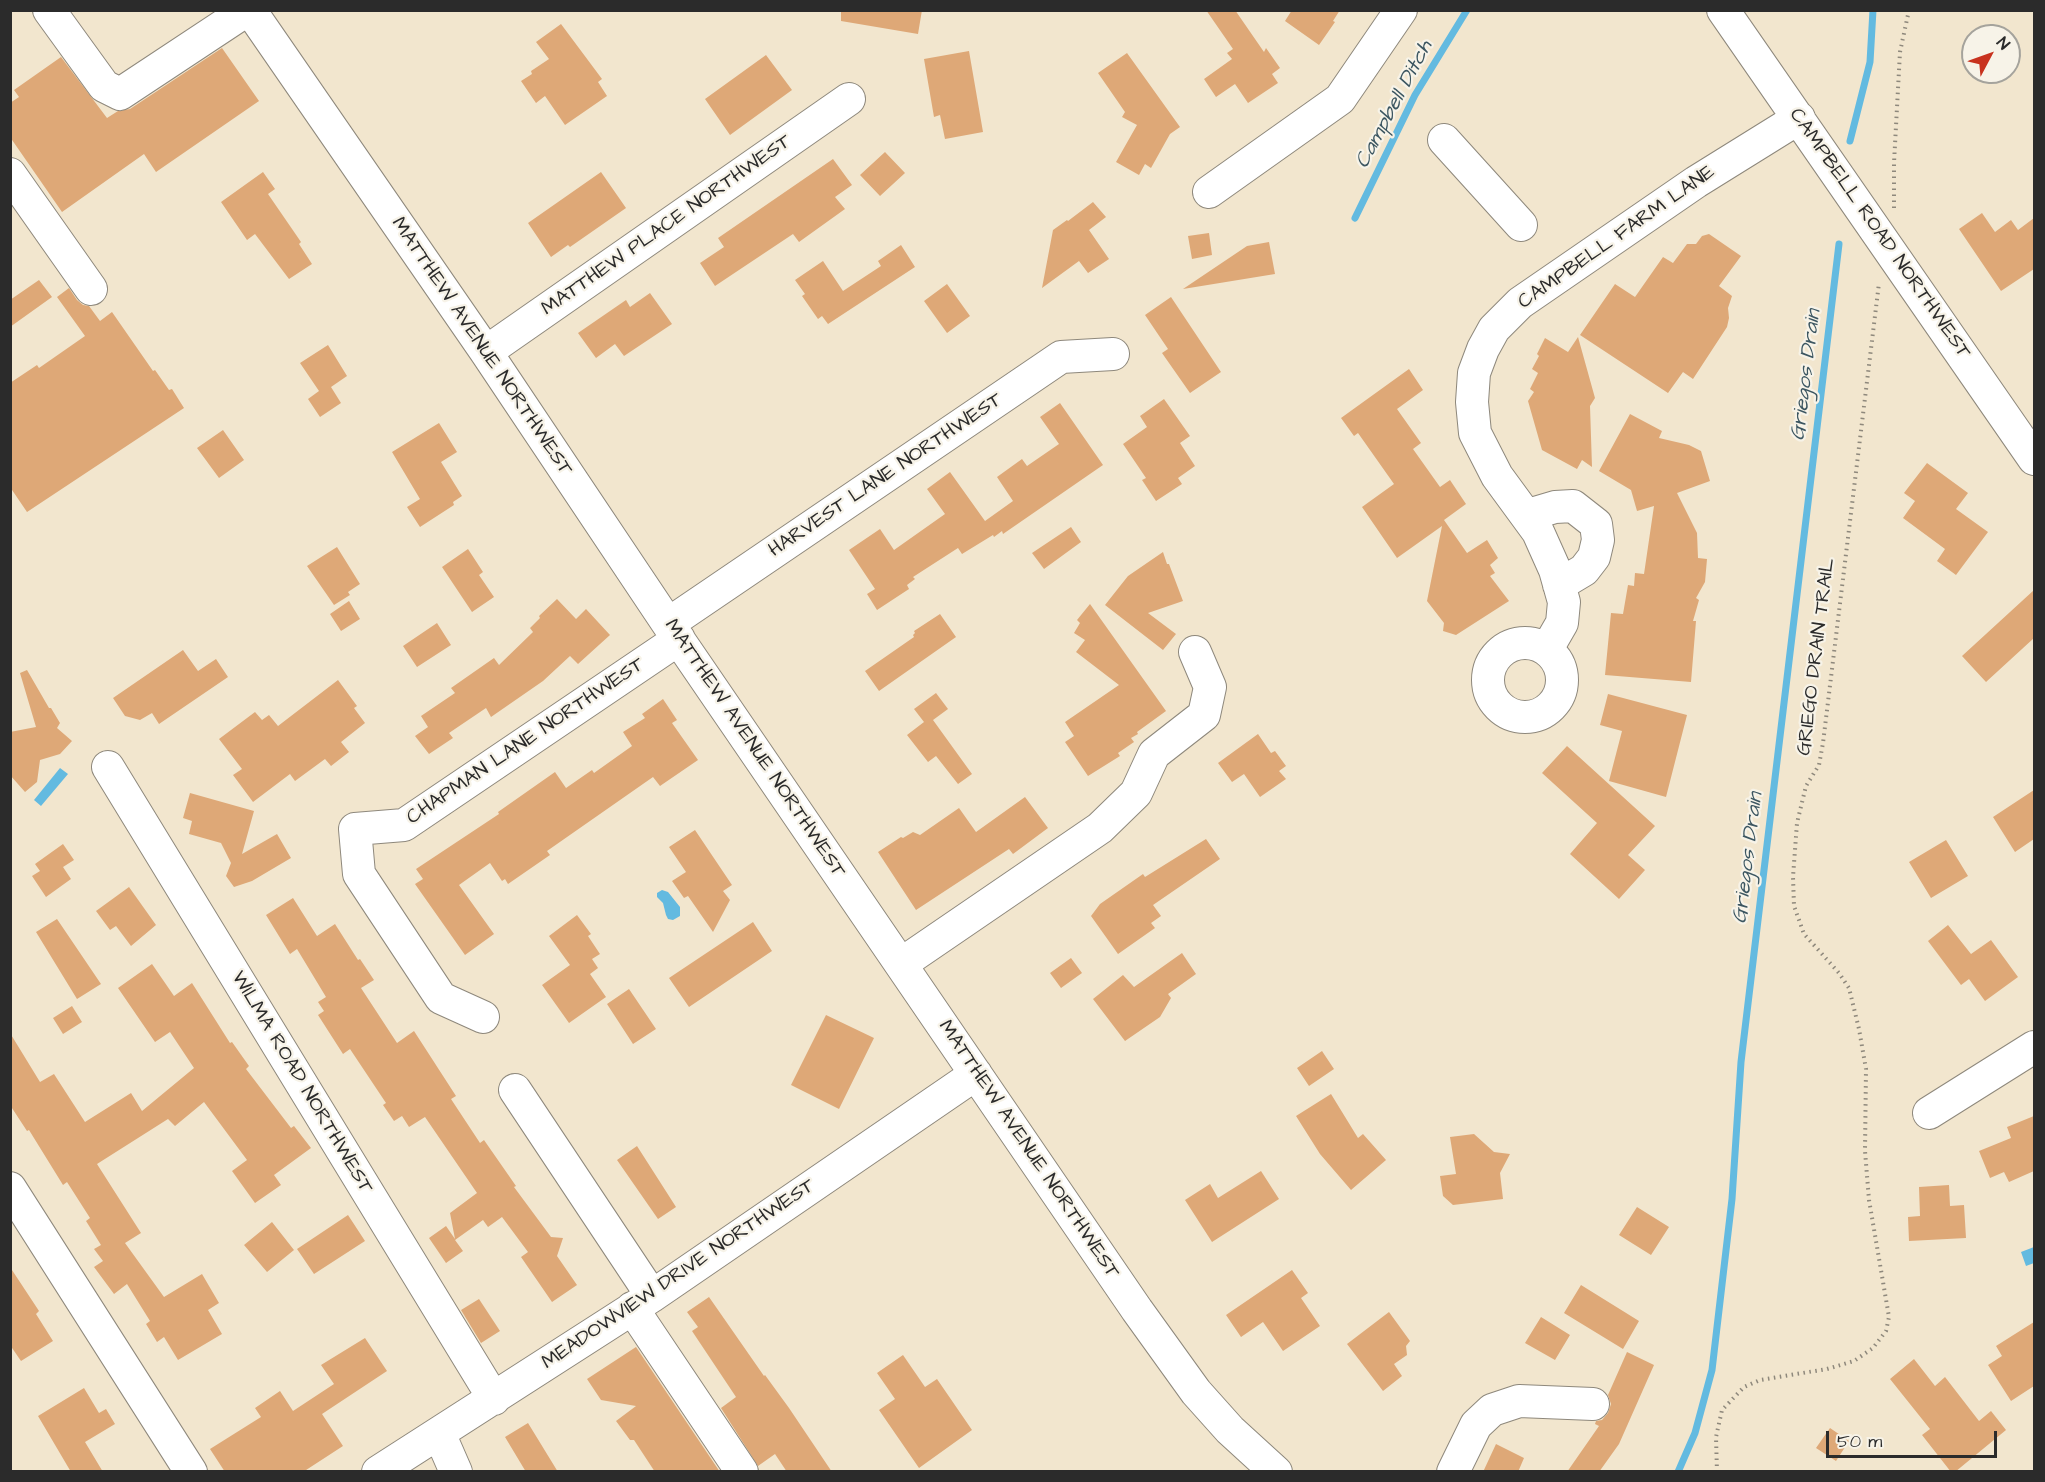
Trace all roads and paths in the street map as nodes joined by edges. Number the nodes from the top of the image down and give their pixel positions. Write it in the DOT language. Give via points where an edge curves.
graph roads {
  1 [pos="50,10"];
  2 [pos="248,10"];
  3 [pos="1401,10"];
  4 [pos="1723,10"];
  5 [pos="1909,10"];
  6 [pos="849,99"];
  7 [pos="1799,118"];
  8 [pos="1444,140"];
  9 [pos="10,174"];
  10 [pos="1209,192"];
  11 [pos="1893,208"];
  12 [pos="1521,225"];
  13 [pos="1893,254"];
  14 [pos="91,289"];
  15 [pos="486,352"];
  16 [pos="1113,354"];
  17 [pos="2034,459"];
  18 [pos="1528,515"];
  19 [pos="1559,585"];
  20 [pos="673,631"];
  21 [pos="1547,649"];
  22 [pos="1195,652"];
  23 [pos="108,767"];
  24 [pos="901,964"];
  25 [pos="483,1017"];
  26 [pos="2034,1047"];
  27 [pos="976,1074"];
  28 [pos="515,1090"];
  29 [pos="1929,1113"];
  30 [pos="10,1188"];
  31 [pos="642,1302"];
  32 [pos="494,1399"];
  33 [pos="1593,1404"];
  34 [pos="439,1433"];
  35 [pos="191,1472"];
  36 [pos="378,1472"];
  37 [pos="456,1472"];
  38 [pos="742,1472"];
  39 [pos="1276,1472"];
  40 [pos="1453,1472"];
  41 [pos="1717,1472"];
  1 -- 2 [label="street" via="104,86 120,94"];
  2 -- 15 [label="street, MATTHEW AVENUE NORTHWEST"];
  3 -- 10 [label="street" via="1340,99"];
  4 -- 7 [label="street, CAMPBELL ROAD NORTHWEST"];
  5 -- 11 [label="path" via="1900,52"];
  6 -- 15 [label="street, MATTHEW PLACE NORTHWEST"];
  7 -- 13 [label="street, CAMPBELL ROAD NORTHWEST"];
  7 -- 18 [label="street, CAMPBELL FARM LANE" via="1696,182 1520,303 1494,330 1474,373 1475,433 1497,476"];
  8 -- 12 [label="street"];
  9 -- 14 [label="street"];
  13 -- 17 [label="street, CAMPBELL ROAD NORTHWEST"];
  13 -- 41 [label="path, GRIEGO DRAIN TRAIL" via="1881,267 1823,743 1819,765 1806,786 1797,824 1793,877 1794,906 1804,934 1849,988 1859,1029 1866,1069 1869,1200 1889,1317 1880,1340 1854,1361 1760,1380 1744,1387 1722,1410 1716,1437"];
  15 -- 20 [label="street, MATTHEW AVENUE NORTHWEST"];
  16 -- 20 [label="street, HARVEST LANE NORTHWEST" via="1061,357"];
  18 -- 19 [label="street, CAMPBELL FARM LANE"];
  18 -- 19 [label="street" via="1573,506 1596,524 1594,557 1584,570"];
  19 -- 21 [label="street, CAMPBELL FARM LANE" via="1564,602 1562,623"];
  20 -- 24 [label="street, MATTHEW AVENUE NORTHWEST"];
  20 -- 25 [label="street, CHAPMAN LANE NORTHWEST" via="404,825 355,829 359,874 441,998"];
  22 -- 24 [label="street" via="1210,687 1204,715 1154,753 1136,794 1100,828"];
  23 -- 32 [label="street, WILMA ROAD NORTHWEST"];
  24 -- 27 [label="street, MATTHEW AVENUE NORTHWEST"];
  26 -- 29 [label="street"];
  27 -- 31 [label="street, MEADOWVIEW DRIVE NORTHWEST"];
  27 -- 39 [label="street, MATTHEW AVENUE NORTHWEST" via="1196,1392"];
  28 -- 31 [label="street"];
  30 -- 35 [label="street"];
  31 -- 32 [label="street, MEADOWVIEW DRIVE NORTHWEST"];
  31 -- 38 [label="street"];
  32 -- 34 [label="street, MEADOWVIEW DRIVE NORTHWEST"];
  33 -- 40 [label="street" via="1519,1401 1492,1410 1476,1425"];
  34 -- 36 [label="street, MEADOWVIEW DRIVE NORTHWEST"];
  34 -- 37 [label="street"];
}
